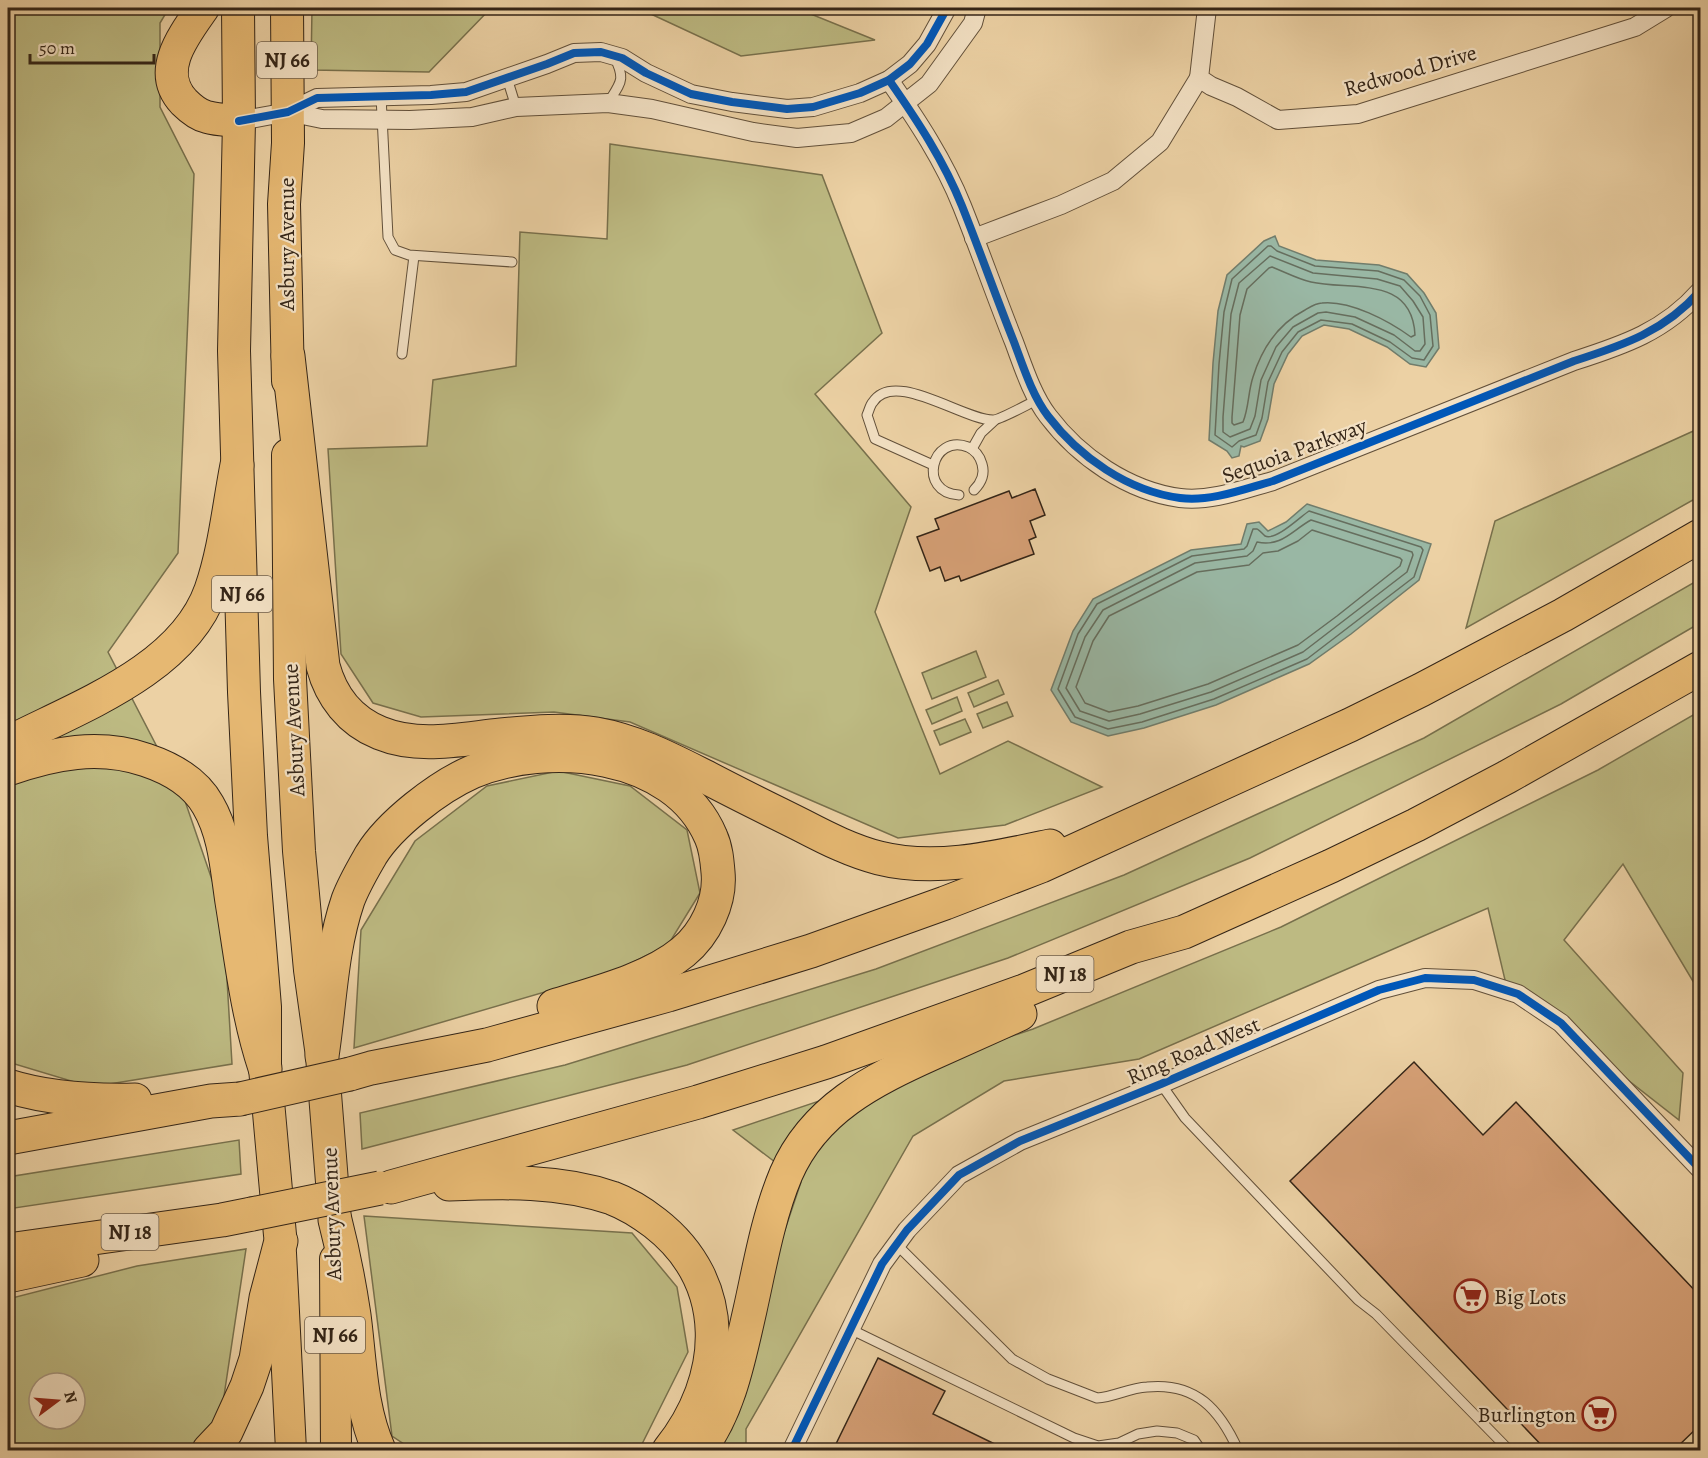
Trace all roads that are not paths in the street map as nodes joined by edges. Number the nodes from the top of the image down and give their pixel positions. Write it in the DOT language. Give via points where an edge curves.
graph roads {
  1 [pos="203,8"];
  2 [pos="238,8"];
  3 [pos="287,8"];
  4 [pos="946,8"];
  5 [pos="977,8"];
  6 [pos="1207,8"];
  7 [pos="1666,8"];
  8 [pos="614,56"];
  9 [pos="507,78"];
  10 [pos="1199,78"];
  11 [pos="889,80"];
  12 [pos="381,96"];
  13 [pos="608,103"];
  14 [pos="905,103"];
  15 [pos="516,107"];
  16 [pos="288,112"];
  17 [pos="383,120"];
  18 [pos="239,121"];
  19 [pos="974,238"];
  20 [pos="414,256"];
  21 [pos="512,262"];
  22 [pos="1701,291"];
  23 [pos="402,354"];
  24 [pos="288,356"];
  25 [pos="1038,399"];
  26 [pos="994,421"];
  27 [pos="972,449"];
  28 [pos="237,465"];
  29 [pos="933,465"];
  30 [pos="974,490"];
  31 [pos="959,495"];
  32 [pos="1701,536"];
  33 [pos="1701,668"];
  34 [pos="8,743"];
  35 [pos="8,769"];
  36 [pos="1107,835"];
  37 [pos="1184,932"];
  38 [pos="322,1056"];
  39 [pos="265,1068"];
  40 [pos="364,1070"];
  41 [pos="1161,1084"];
  42 [pos="8,1086"];
  43 [pos="226,1100"];
  44 [pos="8,1138"];
  45 [pos="1701,1169"];
  46 [pos="385,1187"];
  47 [pos="237,1217"];
  48 [pos="335,1220"];
  49 [pos="281,1241"];
  50 [pos="895,1243"];
  51 [pos="8,1250"];
  52 [pos="8,1276"];
  53 [pos="850,1329"];
  54 [pos="209,1450"];
  55 [pos="291,1450"];
  56 [pos="336,1450"];
  57 [pos="379,1450"];
  58 [pos="669,1450"];
  59 [pos="699,1450"];
  60 [pos="792,1450"];
  61 [pos="1201,1450"];
  62 [pos="1238,1450"];
  63 [pos="1509,1450"];
  1 -- 18 [label="highway" via="172,62 174,88 190,109 200,115"];
  2 -- 18 [label="highway, Asbury Avenue / NJ 66"];
  3 -- 16 [label="highway, Asbury Avenue / NJ 66"];
  4 -- 11 [label="street" via="927,44"];
  5 -- 14 [label="street" via="973,23 929,84"];
  6 -- 10 [label="street"];
  7 -- 10 [label="street, Redwood Drive" via="1635,27 1358,114 1278,120"];
  8 -- 9 [label="street" via="601,52 574,53"];
  8 -- 11 [label="street" via="691,94 787,109 829,104"];
  8 -- 13 [label="lane" via="622,72 620,84"];
  9 -- 12 [label="street" via="466,92"];
  9 -- 15 [label="lane"];
  10 -- 19 [label="street" via="1160,142 1113,181"];
  11 -- 14 [label="street, Sequoia Parkway"];
  12 -- 16 [label="street" via="316,98"];
  12 -- 17 [label="lane"];
  13 -- 14 [label="street" via="798,138 851,133 886,118"];
  13 -- 15 [label="street"];
  14 -- 19 [label="street, Sequoia Parkway" via="936,151"];
  15 -- 17 [label="street" via="472,117"];
  16 -- 17 [label="street" via="322,119"];
  16 -- 18 [label="street"];
  16 -- 24 [label="highway, Asbury Avenue / NJ 66" via="284,215"];
  17 -- 20 [label="lane" via="388,237 395,250"];
  18 -- 28 [label="highway, Asbury Avenue / NJ 66" via="234,351"];
  19 -- 25 [label="street, Sequoia Parkway"];
  20 -- 21 [label="lane"];
  20 -- 23 [label="lane"];
  22 -- 25 [label="street, Sequoia Parkway" via="1667,321 1615,348 1273,481 1221,496 1180,498 1138,487 1108,472 1077,448"];
  24 -- 36 [label="highway" via="323,666 342,706 365,725 380,733 426,742 543,732 615,738 659,754 842,846 897,861 963,862"];
  24 -- 38 [label="highway, Asbury Avenue / NJ 66" via="290,679 299,850"];
  25 -- 26 [label="lane"];
  26 -- 27 [label="lane"];
  26 -- 29 [label="lane" via="903,390 885,392 873,400 867,415 875,438"];
  27 -- 29 [label="lane" via="948,447"];
  27 -- 30 [label="lane" via="983,470"];
  28 -- 34 [label="highway" via="211,591 202,612 183,638 141,673"];
  28 -- 39 [label="highway, Asbury Avenue / NJ 66" via="244,709 265,1007"];
  29 -- 31 [label="lane" via="940,488"];
  32 -- 36 [label="highway" via="1421,690"];
  33 -- 37 [label="highway, NJ 18" via="1416,825"];
  35 -- 39 [label="highway" via="54,755 105,751 157,764 175,773 198,793 207,804 222,840 248,1000"];
  36 -- 40 [label="highway" via="1041,866 811,951 572,1023"];
  37 -- 46 [label="highway, NJ 18" via="1131,947 1024,991 826,1062 687,1105"];
  37 -- 59 [label="highway" via="1139,961 889,1073 866,1085 823,1118 786,1174 725,1405"];
  38 -- 40 [label="highway" via="335,950 349,897 373,852 396,825 437,792 472,772 513,760 566,755 634,769 667,785 691,805 712,838 718,877 706,924 684,951 644,976 401,1053"];
  38 -- 48 [label="highway, Asbury Avenue / NJ 66"];
  39 -- 49 [label="highway, Asbury Avenue / NJ 66"];
  40 -- 43 [label="highway, bridge"];
  41 -- 45 [label="street, Ring Road West" via="1379,990 1425,978 1474,980 1518,994 1561,1023"];
  41 -- 50 [label="street, Ring Road West" via="1020,1141 959,1175"];
  41 -- 63 [label="lane" via="1185,1118"];
  42 -- 43 [label="highway" via="61,1098 99,1101"];
  43 -- 44 [label="highway"];
  46 -- 47 [label="highway, NJ 18, bridge"];
  46 -- 58 [label="highway" via="505,1182 561,1187 614,1199 639,1211 665,1231 687,1252 703,1283 713,1331 710,1370 702,1394"];
  47 -- 51 [label="highway, NJ 18"];
  47 -- 52 [label="highway" via="158,1244"];
  48 -- 56 [label="main road, Asbury Avenue / NJ 66"];
  48 -- 57 [label="highway" via="346,1262 363,1393 371,1433"];
  49 -- 54 [label="highway" via="247,1386 226,1432"];
  49 -- 55 [label="main road, Asbury Avenue / NJ 66"];
  50 -- 53 [label="street, Ring Road West"];
  50 -- 62 [label="lane" via="1012,1359 1027,1369 1097,1398 1146,1387 1187,1391 1213,1408"];
  53 -- 60 [label="street, Ring Road West"];
  53 -- 61 [label="lane" via="1074,1438 1098,1446 1158,1431 1194,1440"];
}
